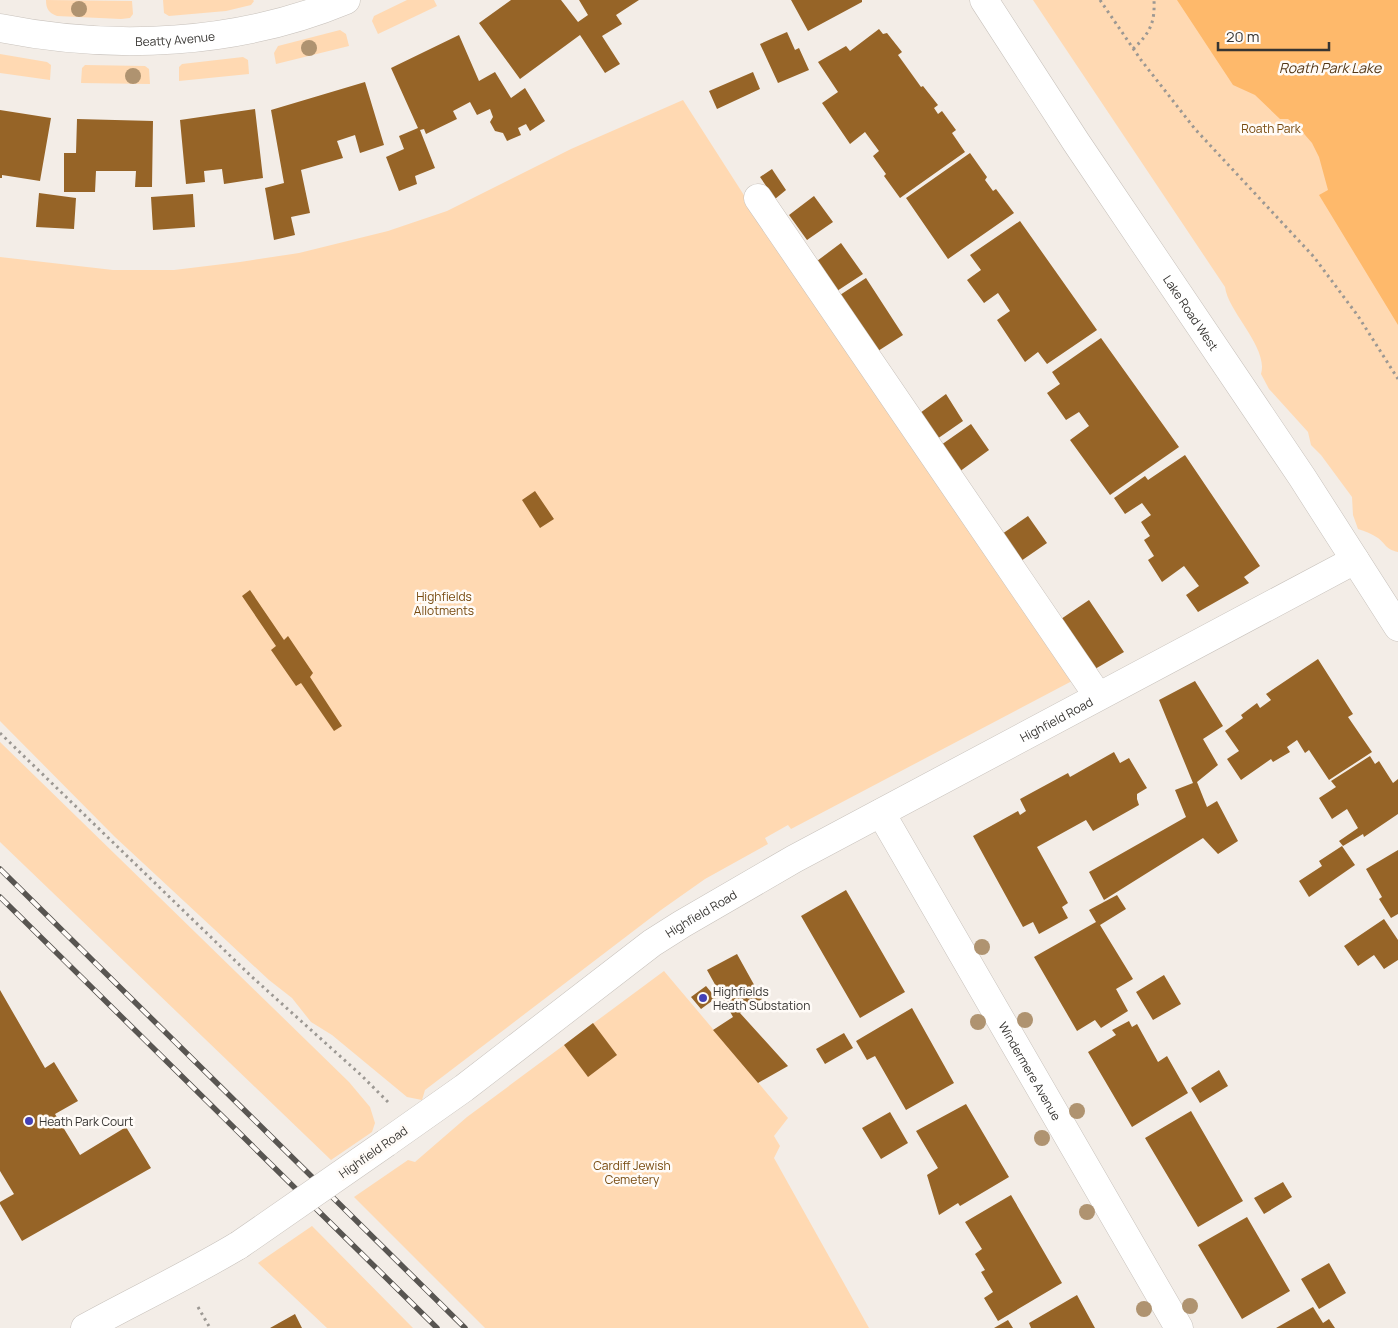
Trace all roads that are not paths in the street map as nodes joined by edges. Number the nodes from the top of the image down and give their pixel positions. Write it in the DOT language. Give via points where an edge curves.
graph roads {
  1 [pos="346,0"];
  2 [pos="984,0"];
  3 [pos="0,28"];
  4 [pos="758,198"];
  5 [pos="1355,560"];
  6 [pos="1398,627"];
  7 [pos="1098,696"];
  8 [pos="881,813"];
  9 [pos="85,1328"];
  10 [pos="1179,1328"];
  1 -- 3 [label="street, Beatty Avenue" via="275,23 171,40 71,40"];
  2 -- 5 [label="street, Lake Road West"];
  4 -- 7 [label="street"];
  5 -- 6 [label="street, Lake Road West"];
  5 -- 7 [label="street, Highfield Road"];
  7 -- 8 [label="street, Highfield Road"];
  8 -- 9 [label="street, Highfield Road, bridge" via="794,859 652,943 464,1088 239,1245"];
  8 -- 10 [label="street, Windermere Avenue"];
}
